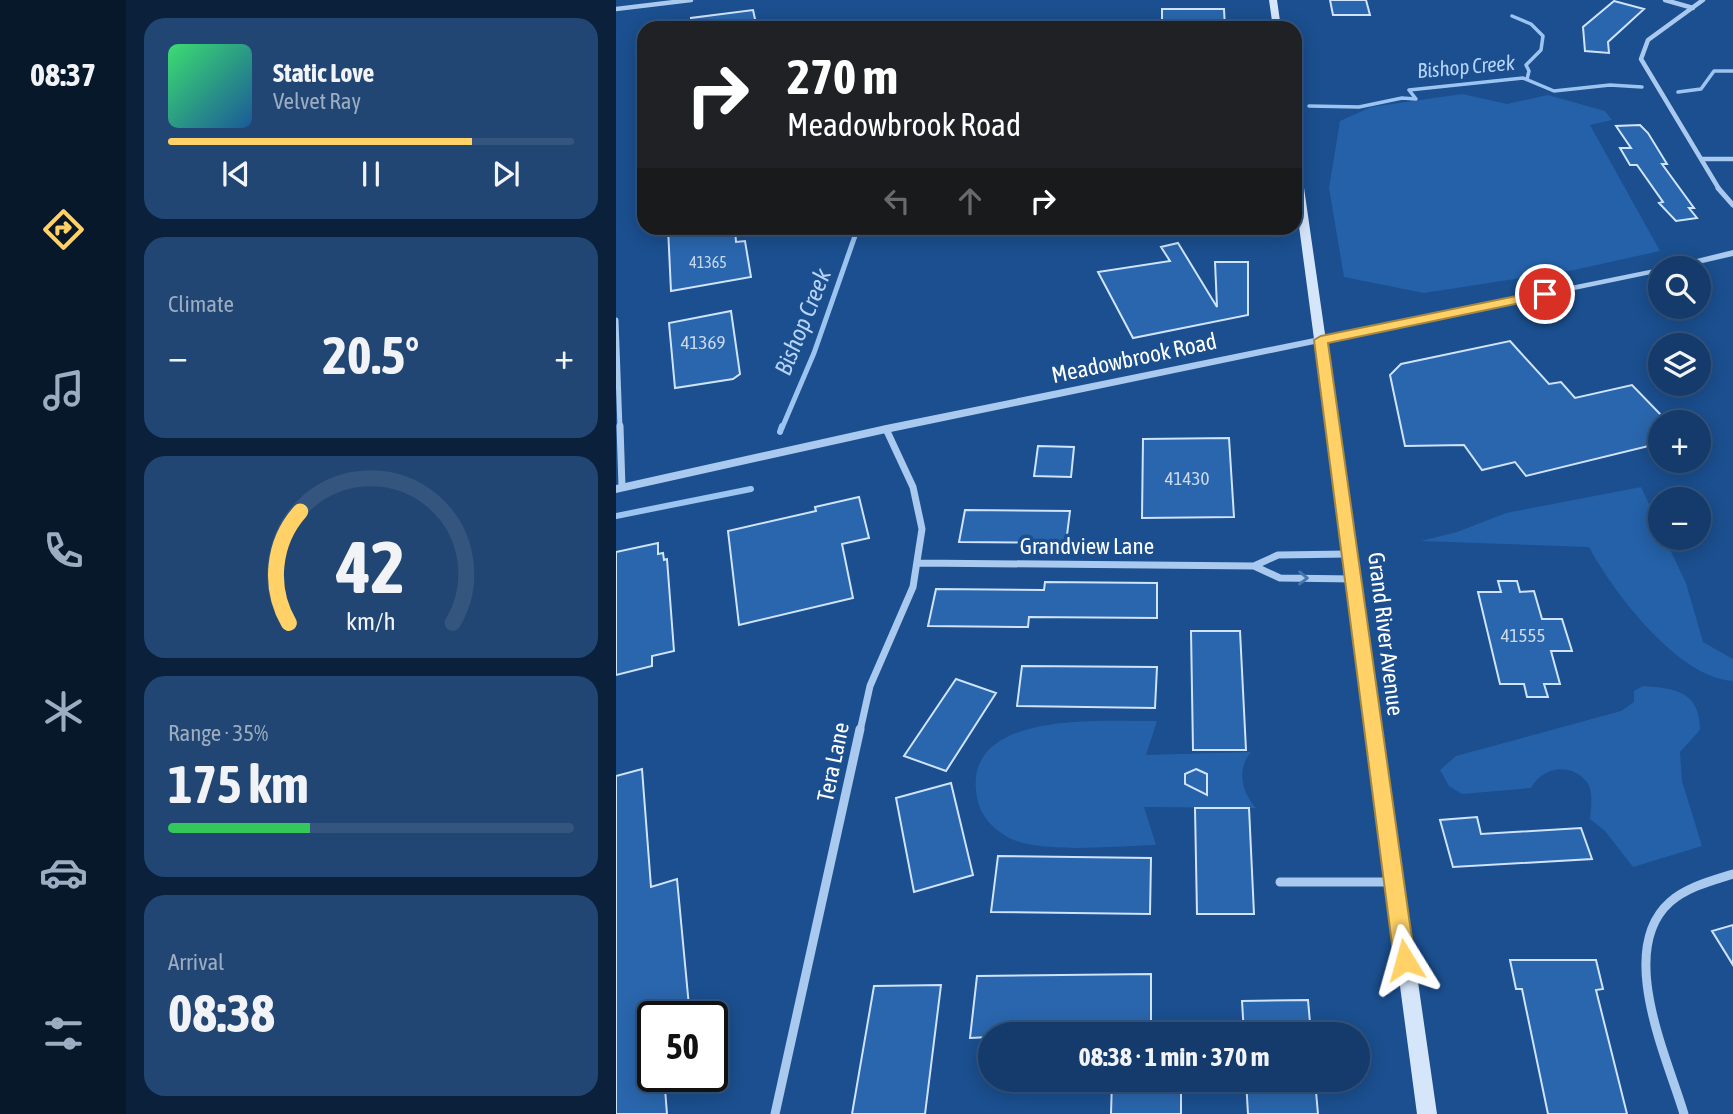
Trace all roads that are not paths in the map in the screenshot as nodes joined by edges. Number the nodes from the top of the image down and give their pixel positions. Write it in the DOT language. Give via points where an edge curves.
graph roads {
  1 [pos="691,0"];
  2 [pos="1273,0"];
  3 [pos="1665,0"];
  4 [pos="1703,0"];
  5 [pos="1693,8"];
  6 [pos="616,9"];
  7 [pos="1276,21"];
  8 [pos="1702,159"];
  9 [pos="1733,159"];
  10 [pos="1733,205"];
  11 [pos="1302,208"];
  12 [pos="1733,253"];
  13 [pos="1711,258"];
  14 [pos="1648,272"];
  15 [pos="616,320"];
  16 [pos="1321,340"];
  17 [pos="886,429"];
  18 [pos="619,488"];
  19 [pos="1352,554"];
  20 [pos="919,563"];
  21 [pos="1254,566"];
  22 [pos="1355,579"];
  23 [pos="1733,874"];
  24 [pos="1280,882"];
  25 [pos="1393,883"];
  26 [pos="775,1114"];
  27 [pos="1427,1114"];
  28 [pos="1684,1114"];
  1 -- 6 [label="street"];
  2 -- 7 [label="main road"];
  3 -- 5 [label="street"];
  4 -- 5 [label="street"];
  5 -- 8 [label="street" via="1648,40 1641,55"];
  8 -- 9 [label="street"];
  8 -- 10 [label="street"];
  11 -- 16 [label="main road, Grand River Avenue"];
  12 -- 13 [label="street"];
  14 -- 16 [label="street, Meadowbrook Road"];
  15 -- 18 [label="street"];
  16 -- 17 [label="street, Meadowbrook Road"];
  16 -- 19 [label="main road, Grand River Avenue"];
  17 -- 18 [label="street, Meadowbrook Road"];
  17 -- 20 [label="street, Tera Lane" via="919,510"];
  19 -- 21 [label="street, Grandview Lane" via="1278,555"];
  19 -- 22 [label="main road, Grand River Avenue"];
  20 -- 21 [label="street, Grandview Lane"];
  20 -- 26 [label="street, Tera Lane" via="870,686"];
  21 -- 22 [label="street, Grandview Lane, one-way" via="1280,578"];
  22 -- 25 [label="main road, Grand River Avenue"];
  23 -- 28 [label="street" via="1670,902 1654,920 1647,938 1644,960 1649,993"];
  24 -- 25 [label="street"];
  25 -- 27 [label="main road, Grand River Avenue"];
}
